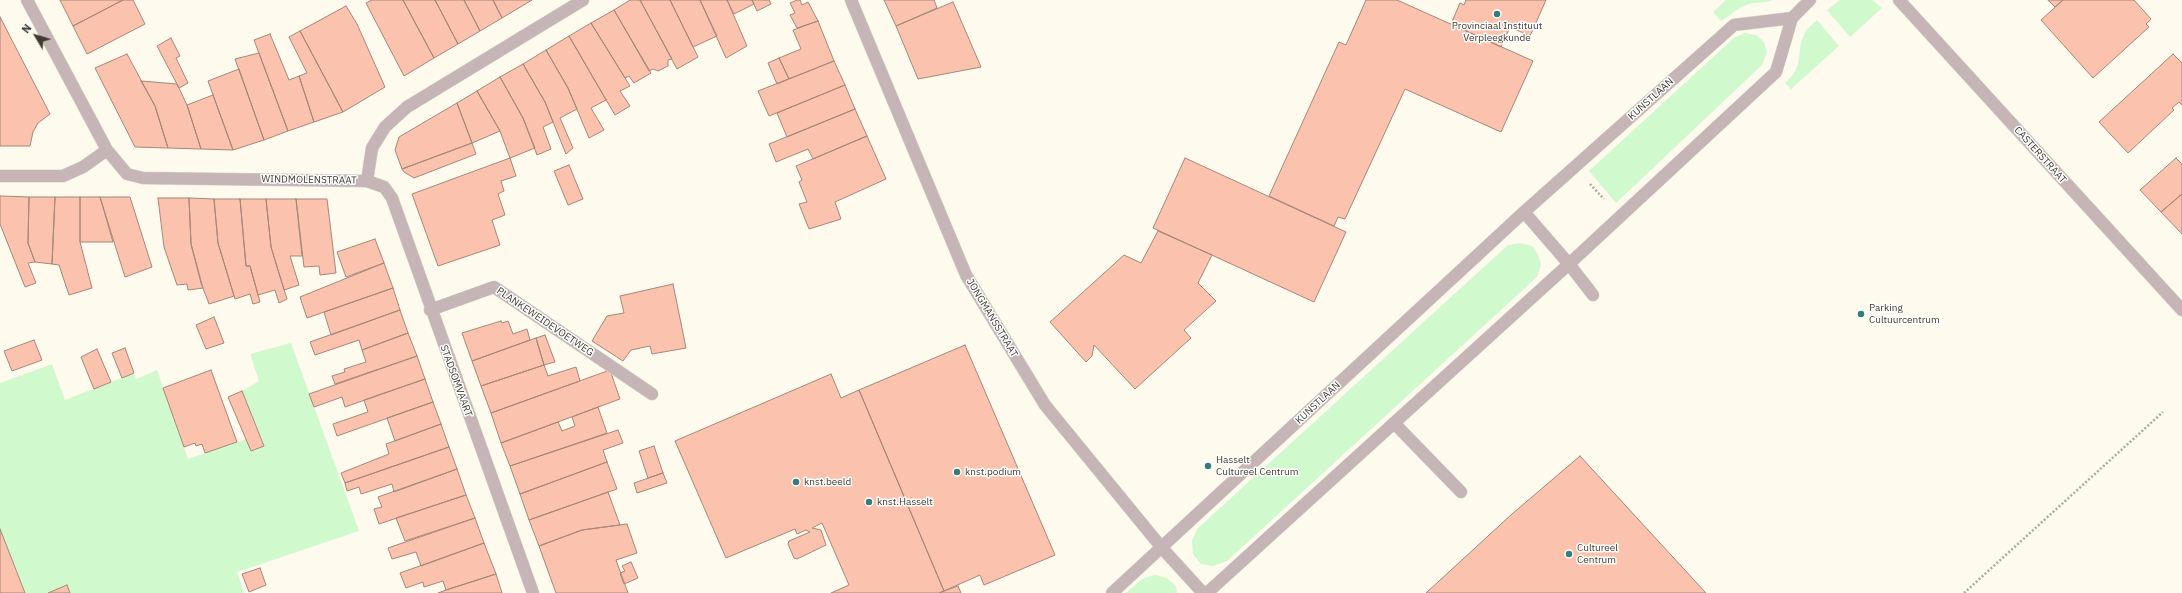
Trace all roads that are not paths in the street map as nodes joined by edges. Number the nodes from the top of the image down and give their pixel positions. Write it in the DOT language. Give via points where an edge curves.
graph roads {
  1 [pos="28,0"];
  2 [pos="583,0"];
  3 [pos="851,0"];
  4 [pos="1810,0"];
  5 [pos="1899,0"];
  6 [pos="1792,18"];
  7 [pos="107,150"];
  8 [pos="0,176"];
  9 [pos="367,182"];
  10 [pos="1524,212"];
  11 [pos="1570,264"];
  12 [pos="1593,295"];
  13 [pos="430,310"];
  14 [pos="2182,310"];
  15 [pos="652,394"];
  16 [pos="1394,423"];
  17 [pos="1461,492"];
  18 [pos="1162,548"];
  19 [pos="532,593"];
  20 [pos="1112,593"];
  21 [pos="1203,593"];
  22 [pos="1206,593"];
  1 -- 7 [label="street, WINDMOLENSTRAAT"];
  2 -- 9 [label="street, WINDMOLENSTRAAT" via="407,107 385,127 372,148"];
  3 -- 18 [label="street, JONGMANSSTRAAT" via="966,275 1045,405"];
  4 -- 6 [label="street"];
  5 -- 14 [label="street, CASTERSTRAAT"];
  6 -- 10 [label="street, KUNSTLAAN" via="1734,25"];
  6 -- 11 [label="street" via="1776,72"];
  7 -- 8 [label="street" via="83,167 63,176"];
  7 -- 9 [label="street, WINDMOLENSTRAAT" via="127,174 143,178"];
  9 -- 13 [label="street, STADSOMVAART" via="384,187 392,198"];
  10 -- 11 [label="street"];
  10 -- 18 [label="street, KUNSTLAAN"];
  11 -- 12 [label="street"];
  11 -- 16 [label="street"];
  13 -- 15 [label="street, PLANKEWEIDEVOETWEG" via="494,287"];
  13 -- 19 [label="street, STADSOMVAART"];
  16 -- 17 [label="street"];
  16 -- 22 [label="street"];
  18 -- 20 [label="street, KUNSTLAAN"];
  18 -- 21 [label="street, JONGMANSSTRAAT"];
}
